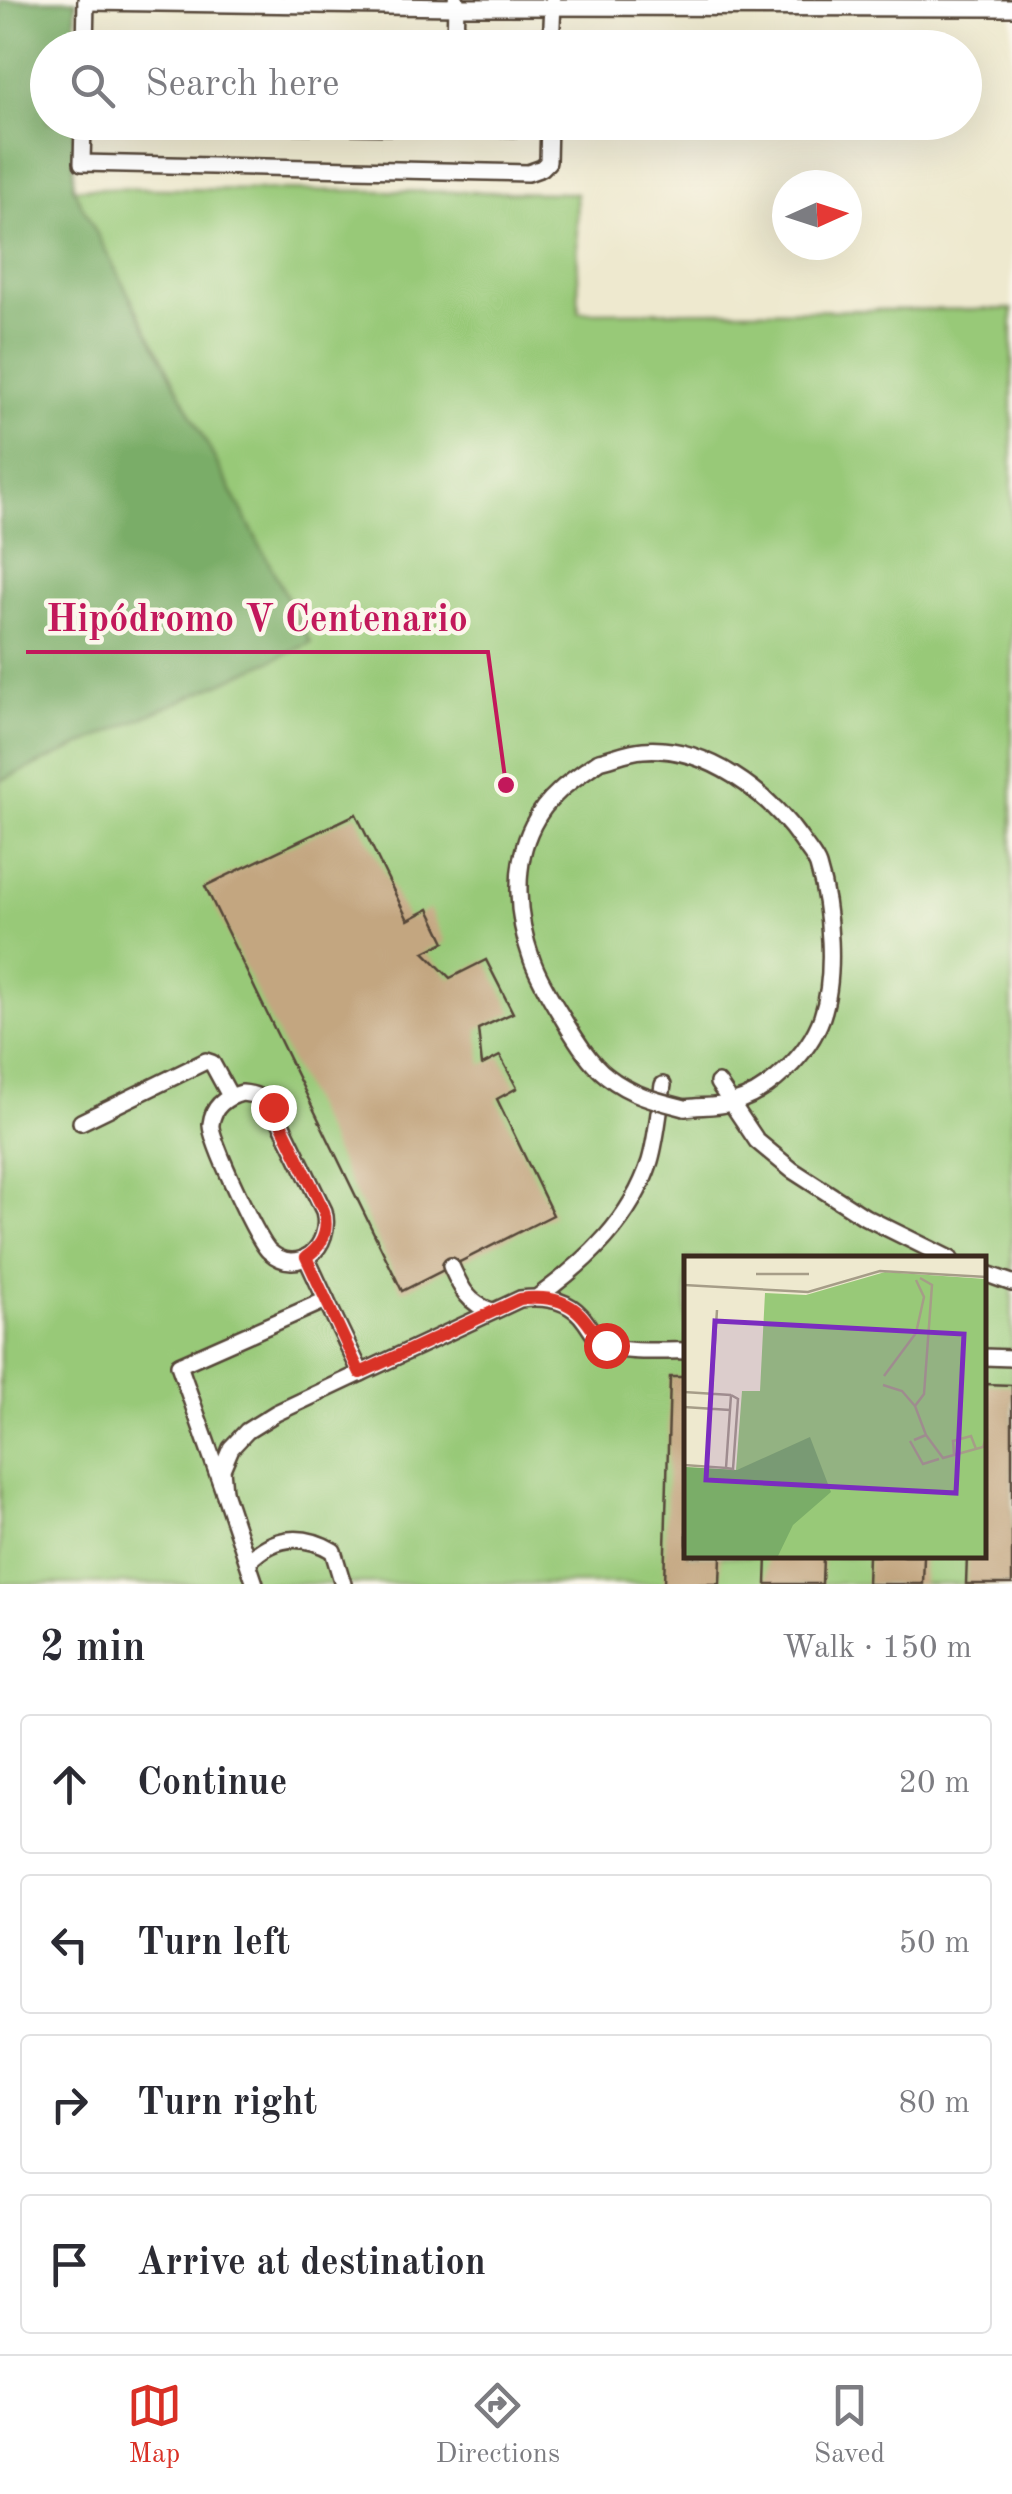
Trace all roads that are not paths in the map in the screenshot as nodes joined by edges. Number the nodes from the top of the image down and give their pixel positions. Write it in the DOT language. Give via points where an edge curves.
graph roads {
  1 [pos="86,1"];
  2 [pos="456,4"];
  3 [pos="553,4"];
  4 [pos="1012,8"];
  5 [pos="85,30"];
  6 [pos="455,30"];
  7 [pos="552,30"];
  8 [pos="83,140"];
  9 [pos="549,140"];
  10 [pos="718,1083"];
  11 [pos="663,1085"];
  12 [pos="230,1096"];
  13 [pos="732,1103"];
  14 [pos="81,1122"];
  15 [pos="944,1256"];
  16 [pos="306,1257"];
  17 [pos="451,1266"];
  18 [pos="987,1274"];
  19 [pos="1012,1283"];
  20 [pos="539,1296"];
  21 [pos="326,1300"];
  22 [pos="492,1312"];
  23 [pos="684,1350"];
  24 [pos="987,1357"];
  25 [pos="1012,1358"];
  26 [pos="360,1373"];
  27 [pos="224,1492"];
  28 [pos="248,1562"];
  29 [pos="256,1584"];
  30 [pos="344,1584"];
  1 -- 2 [label="lane"];
  1 -- 5 [label="lane"];
  2 -- 3 [label="lane"];
  2 -- 6 [label="lane"];
  3 -- 4 [label="lane"];
  3 -- 7 [label="lane"];
  8 -- 9 [label="lane" via="82,163 528,173 548,162"];
  10 -- 13 [label="lane"];
  11 -- 20 [label="lane" via="650,1160 629,1208 597,1249"];
  12 -- 14 [label="lane" via="206,1061"];
  12 -- 16 [label="lane" via="254,1094 273,1107 324,1211 322,1242"];
  12 -- 16 [label="lane" via="214,1110 214,1143 265,1249 284,1260"];
  13 -- 13 [label="lane, bridge" via="768,1086 800,1056 822,1018 829,937 817,863 786,819 730,774 689,754 643,750 598,762 560,787 533,824 519,868 532,962 606,1076 643,1098 685,1108"];
  13 -- 15 [label="lane" via="756,1140 792,1170"];
  16 -- 21 [label="lane"];
  17 -- 22 [label="lane" via="474,1304"];
  18 -- 19 [label="lane"];
  20 -- 22 [label="lane"];
  20 -- 23 [label="lane" via="571,1306 606,1345"];
  21 -- 26 [label="lane"];
  21 -- 27 [label="lane" via="178,1365"];
  22 -- 26 [label="lane"];
  24 -- 25 [label="lane"];
  26 -- 27 [label="lane" via="247,1430 222,1469"];
  27 -- 28 [label="lane"];
  28 -- 29 [label="lane"];
  28 -- 30 [label="lane" via="279,1541 316,1542 332,1552"];
}
